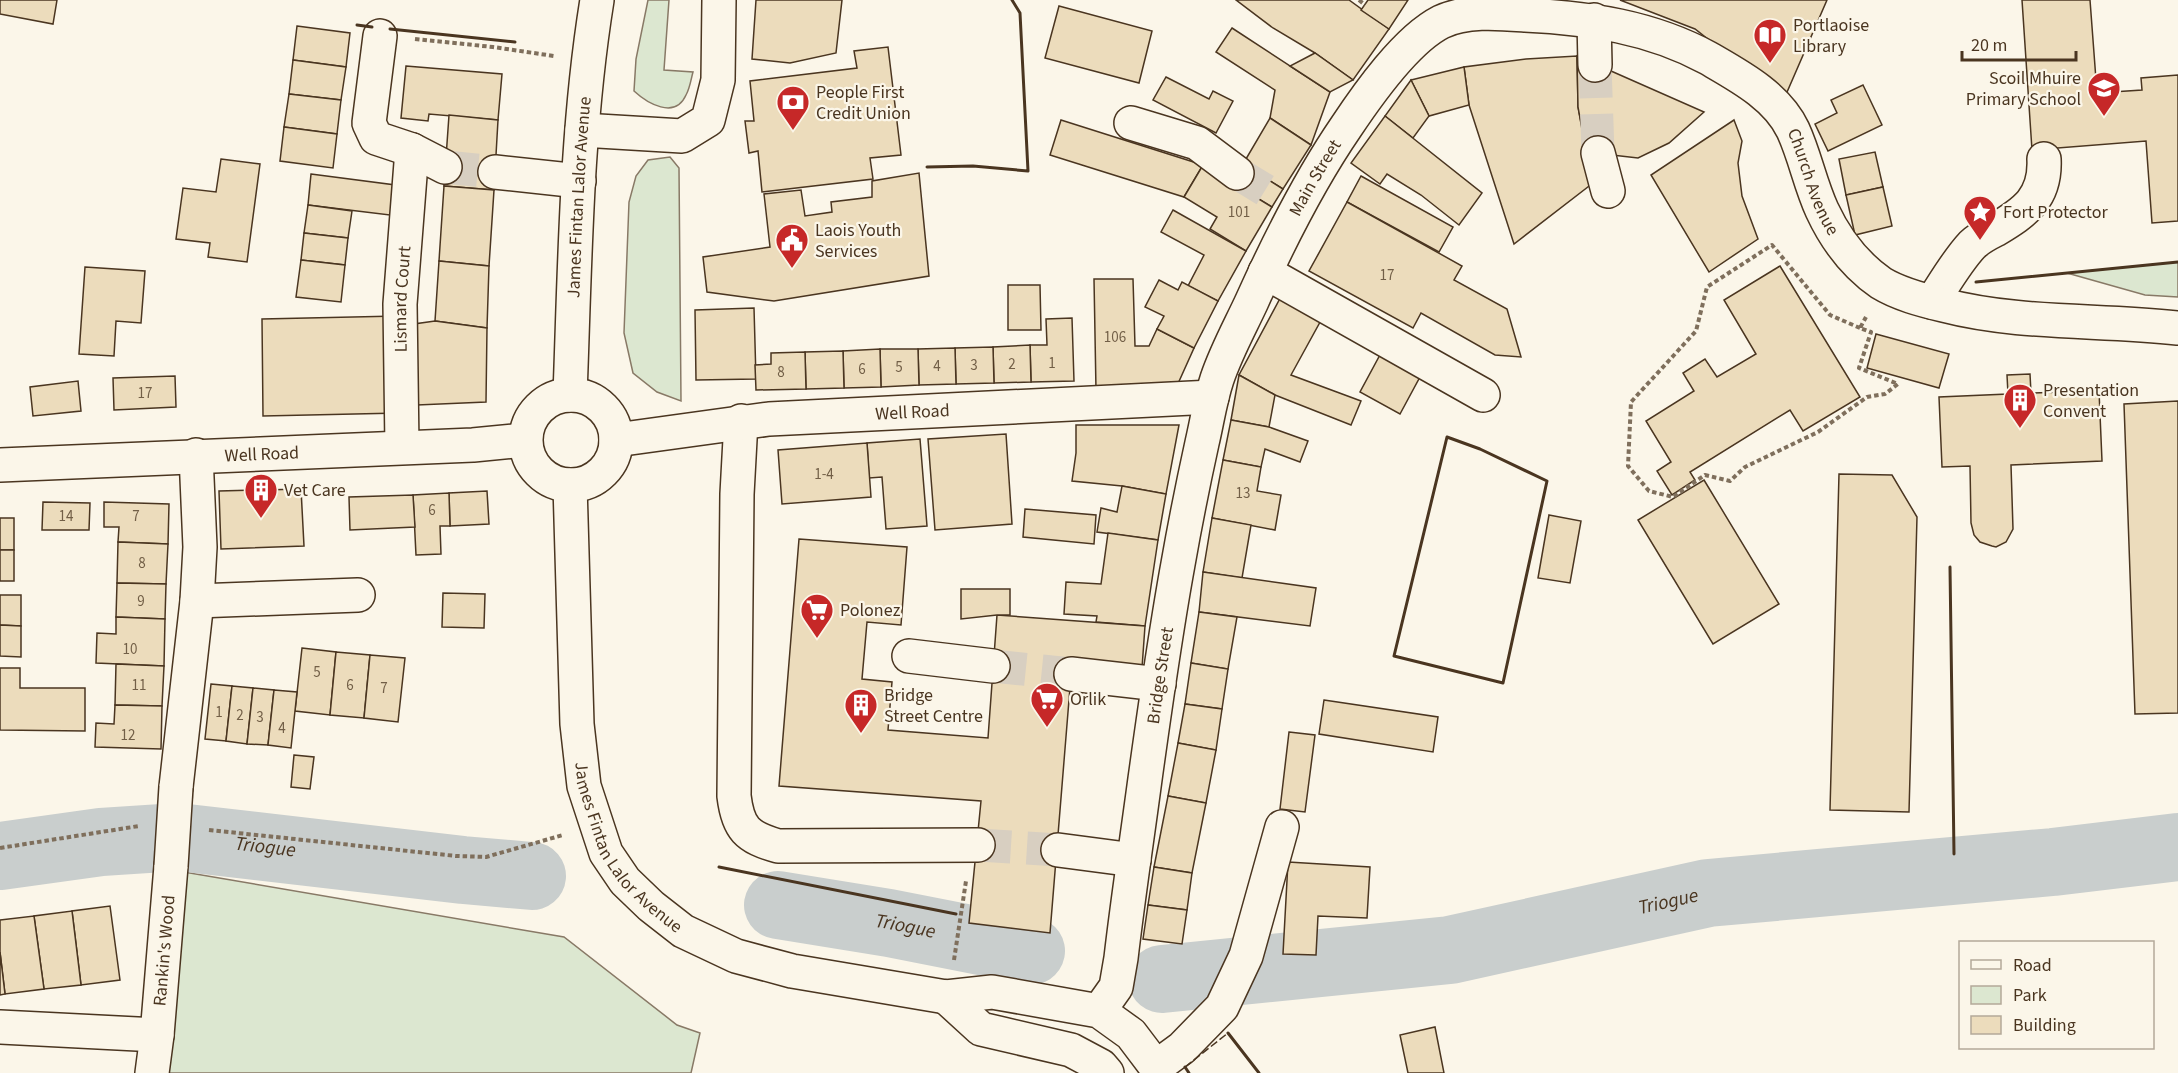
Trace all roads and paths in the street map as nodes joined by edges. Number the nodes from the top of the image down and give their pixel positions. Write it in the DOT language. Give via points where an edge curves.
graph roads {
  1 [pos="597,0"];
  2 [pos="719,0"];
  3 [pos="1359,0"];
  4 [pos="1365,5"];
  5 [pos="1465,9"];
  6 [pos="1594,20"];
  7 [pos="380,36"];
  8 [pos="587,62"];
  9 [pos="1595,65"];
  10 [pos="1131,123"];
  11 [pos="582,130"];
  12 [pos="412,150"];
  13 [pos="1598,153"];
  14 [pos="2044,159"];
  15 [pos="445,167"];
  16 [pos="495,172"];
  17 [pos="1237,173"];
  18 [pos="579,181"];
  19 [pos="1608,191"];
  20 [pos="1265,272"];
  21 [pos="1882,284"];
  22 [pos="1932,302"];
  23 [pos="1860,328"];
  24 [pos="2178,328"];
  25 [pos="570,395"];
  26 [pos="1483,395"];
  27 [pos="1212,397"];
  28 [pos="755,420"];
  29 [pos="525,440"];
  30 [pos="616,440"];
  31 [pos="402,447"];
  32 [pos="196,455"];
  33 [pos="0,465"];
  34 [pos="570,485"];
  35 [pos="358,595"];
  36 [pos="197,601"];
  37 [pos="909,656"];
  38 [pos="993,666"];
  39 [pos="1071,674"];
  40 [pos="1158,684"];
  41 [pos="596,825"];
  42 [pos="147,826"];
  43 [pos="1282,827"];
  44 [pos="205,830"];
  45 [pos="978,845"];
  46 [pos="0,848"];
  47 [pos="1058,850"];
  48 [pos="1134,860"];
  49 [pos="961,918"];
  50 [pos="956,951"];
  51 [pos="1112,985"];
  52 [pos="946,997"];
  53 [pos="0,1027"];
  54 [pos="157,1035"];
  55 [pos="1157,1070"];
  56 [pos="152,1073"];
  57 [pos="1107,1073"];
  1 -- 8 [label="street, James Fintan Lalor Avenue"];
  2 -- 11 [label="street" via="718,80 708,120 682,136"];
  3 -- 4 [label="path"];
  5 -- 6 [label="street, Church Avenue"];
  5 -- 20 [label="street, Main Street" via="1423,36 1372,89 1288,201"];
  6 -- 9 [label="street"];
  6 -- 21 [label="street, Church Avenue" via="1677,44 1707,58 1771,99 1791,125 1811,185 1834,233 1862,268"];
  7 -- 8 [label="path" via="493,47"];
  7 -- 12 [label="street" via="369,123 376,138"];
  8 -- 11 [label="street, James Fintan Lalor Avenue"];
  10 -- 17 [label="street" via="1197,143"];
  11 -- 18 [label="street, James Fintan Lalor Avenue"];
  12 -- 15 [label="street"];
  12 -- 31 [label="street, Lismard Court" via="399,304"];
  13 -- 19 [label="street"];
  14 -- 22 [label="street" via="2045,173 2038,196 2024,211 1971,246"];
  16 -- 18 [label="street"];
  18 -- 25 [label="street, James Fintan Lalor Avenue"];
  20 -- 26 [label="street"];
  20 -- 27 [label="street, Main Street"];
  21 -- 22 [label="street, Church Avenue"];
  21 -- 23 [label="path"];
  22 -- 24 [label="street, Church Avenue" via="1987,316 2024,320"];
  23 -- 23 [label="path" via="1871,332 1859,368 1898,384 1885,394 1868,397 1818,432 1745,466 1730,481 1705,475 1673,497 1649,491 1628,466 1631,402 1696,331 1707,287 1772,245 1830,315"];
  25 -- 29 [label="street" via="552,399 539,408 528,424"];
  25 -- 30 [label="street" via="585,397 601,406 610,418"];
  27 -- 28 [label="street, Well Road"];
  27 -- 40 [label="street, Bridge Street" via="1189,502"];
  28 -- 30 [label="street, Well Road"];
  28 -- 45 [label="street" via="736,494 736,811 750,836 778,846"];
  29 -- 31 [label="street, Well Road"];
  29 -- 34 [label="street" via="538,471 554,482"];
  30 -- 34 [label="street" via="604,471 592,480"];
  31 -- 32 [label="street, Well Road"];
  32 -- 33 [label="street, Well Road"];
  32 -- 36 [label="street, Rankin's Wood" via="200,547"];
  34 -- 41 [label="street, James Fintan Lalor Avenue" via="577,724 584,786"];
  35 -- 36 [label="street"];
  36 -- 54 [label="street, Rankin's Wood, bridge" via="176,787"];
  37 -- 38 [label="street"];
  39 -- 40 [label="street"];
  40 -- 48 [label="street, Bridge Street"];
  41 -- 44 [label="path" via="486,857"];
  41 -- 52 [label="street, James Fintan Lalor Avenue" via="606,853 626,880 683,931 735,956 781,968"];
  42 -- 46 [label="path"];
  43 -- 55 [label="street" via="1246,956 1222,1007"];
  47 -- 48 [label="street"];
  48 -- 51 [label="street, Bridge Street"];
  49 -- 50 [label="path"];
  51 -- 52 [label="street, James Fintan Lalor Avenue"];
  51 -- 55 [label="street, James Fintan Lalor Avenue" via="1131,1034"];
  52 -- 57 [label="street" via="981,1029 1071,1050"];
  53 -- 54 [label="street"];
  54 -- 56 [label="street, Rankin's Wood"];
}
